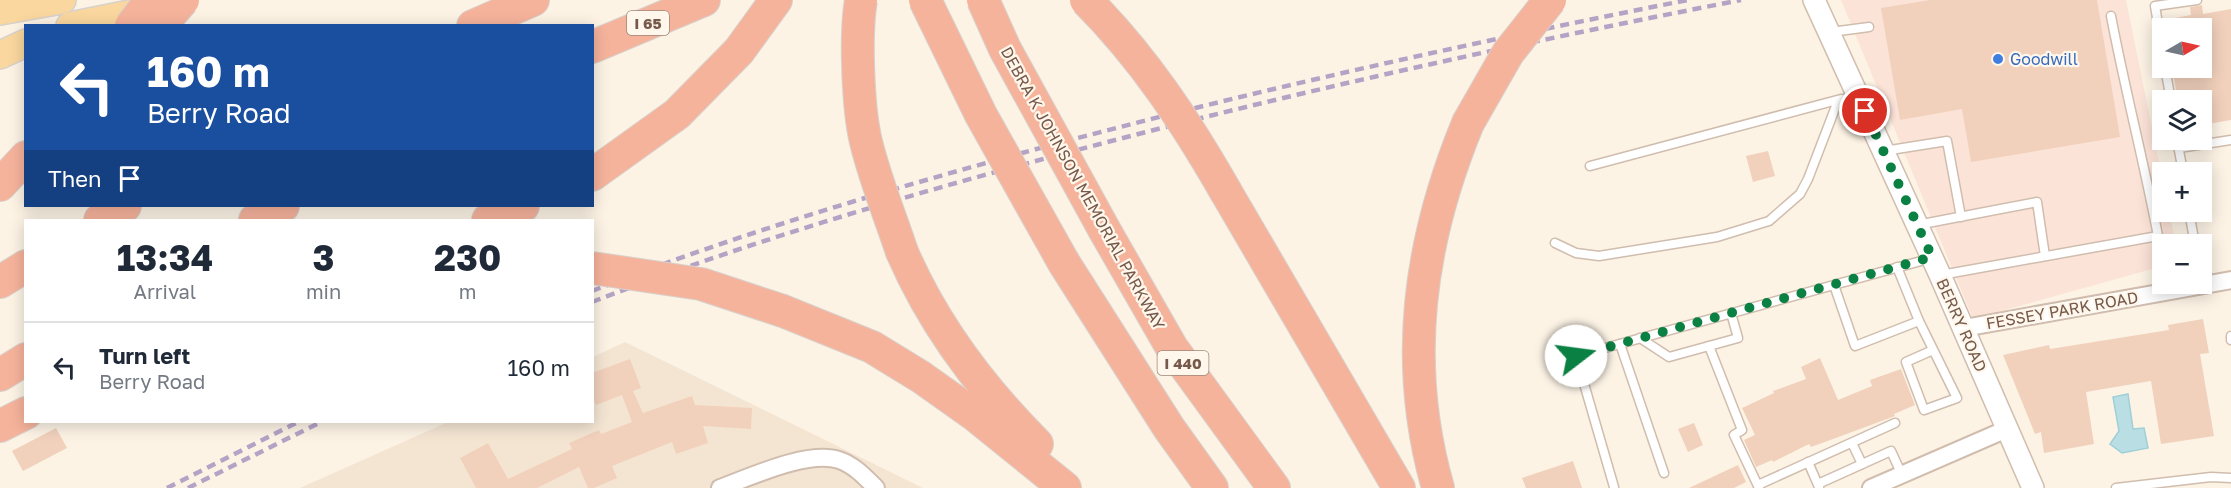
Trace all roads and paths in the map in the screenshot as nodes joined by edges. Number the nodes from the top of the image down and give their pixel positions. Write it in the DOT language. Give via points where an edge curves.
graph roads {
  1 [pos="62,0"];
  2 [pos="151,0"];
  3 [pos="183,0"];
  4 [pos="196,0"];
  5 [pos="533,0"];
  6 [pos="704,0"];
  7 [pos="777,0"];
  8 [pos="861,0"];
  9 [pos="924,0"];
  10 [pos="983,0"];
  11 [pos="1086,0"];
  12 [pos="1550,0"];
  13 [pos="1814,0"];
  14 [pos="2197,0"];
  15 [pos="0,11"];
  16 [pos="2111,16"];
  17 [pos="2157,18"];
  18 [pos="80,24"];
  19 [pos="133,24"];
  20 [pos="162,24"];
  21 [pos="478,24"];
  22 [pos="1869,27"];
  23 [pos="1830,32"];
  24 [pos="24,33"];
  25 [pos="0,38"];
  26 [pos="24,44"];
  27 [pos="594,46"];
  28 [pos="0,55"];
  29 [pos="1850,94"];
  30 [pos="2231,140"];
  31 [pos="2212,141"];
  32 [pos="1883,151"];
  33 [pos="24,159"];
  34 [pos="1590,166"];
  35 [pos="594,174"];
  36 [pos="24,181"];
  37 [pos="0,185"];
  38 [pos="0,206"];
  39 [pos="123,207"];
  40 [pos="282,207"];
  41 [pos="520,207"];
  42 [pos="1961,217"];
  43 [pos="102,219"];
  44 [pos="257,219"];
  45 [pos="490,219"];
  46 [pos="1917,225"];
  47 [pos="1555,243"];
  48 [pos="2045,256"];
  49 [pos="1936,266"];
  50 [pos="24,267"];
  51 [pos="1897,267"];
  52 [pos="594,268"];
  53 [pos="2231,280"];
  54 [pos="0,282"];
  55 [pos="2212,283"];
  56 [pos="1834,285"];
  57 [pos="2152,293"];
  58 [pos="1731,313"];
  59 [pos="1919,321"];
  60 [pos="1964,328"];
  61 [pos="1640,338"];
  62 [pos="1620,344"];
  63 [pos="1709,346"];
  64 [pos="1933,350"];
  65 [pos="24,360"];
  66 [pos="0,375"];
  67 [pos="24,414"];
  68 [pos="1895,423"];
  69 [pos="0,426"];
  70 [pos="2007,429"];
  71 [pos="1852,443"];
  72 [pos="1808,462"];
  73 [pos="1862,464"];
  74 [pos="1664,473"];
  75 [pos="1902,475"];
  76 [pos="2231,478"];
  77 [pos="1819,486"];
  78 [pos="1614,487"];
  79 [pos="1759,487"];
  80 [pos="720,488"];
  81 [pos="876,488"];
  82 [pos="1065,488"];
  83 [pos="1082,488"];
  84 [pos="1212,488"];
  85 [pos="1274,488"];
  86 [pos="1399,488"];
  87 [pos="1438,488"];
  88 [pos="1871,488"];
  89 [pos="2033,488"];
  90 [pos="2116,488"];
  1 -- 15 [label="main road"];
  2 -- 19 [label="highway, bridge"];
  3 -- 20 [label="highway, bridge"];
  4 -- 18 [label="main road"];
  5 -- 21 [label="highway"];
  6 -- 27 [label="highway, I 65"];
  7 -- 35 [label="highway" via="739,51 677,114"];
  8 -- 83 [label="highway, bridge" via="858,20 865,134 902,252 930,310 961,357 1004,410"];
  9 -- 84 [label="highway, I 440, bridge" via="981,115 1064,263"];
  10 -- 85 [label="highway, DEBRA K JOHNSON MEMORIAL PARKWAY / I 440, bridge" via="1005,49 1172,348"];
  11 -- 86 [label="highway, bridge" via="1166,95"];
  12 -- 87 [label="highway, bridge" via="1508,53 1468,123 1437,209 1428,247 1418,350 1421,405"];
  13 -- 23 [label="street, BERRY ROAD"];
  14 -- 17 [label="lane" via="2155,6"];
  16 -- 48 [label="lane" via="2158,236"];
  22 -- 23 [label="lane"];
  23 -- 29 [label="street, BERRY ROAD"];
  24 -- 25 [label="main road"];
  26 -- 28 [label="main road"];
  29 -- 32 [label="street, BERRY ROAD"];
  29 -- 34 [label="lane"];
  29 -- 47 [label="lane" via="1830,117 1800,194 1770,220 1717,237 1599,256 1576,253"];
  30 -- 31 [label="lane"];
  32 -- 42 [label="lane" via="1947,141"];
  32 -- 46 [label="street, BERRY ROAD"];
  33 -- 37 [label="highway"];
  36 -- 38 [label="highway"];
  39 -- 43 [label="highway"];
  40 -- 44 [label="highway"];
  41 -- 45 [label="highway"];
  42 -- 46 [label="lane"];
  42 -- 48 [label="lane" via="2037,202"];
  46 -- 49 [label="street, BERRY ROAD"];
  48 -- 49 [label="lane"];
  49 -- 51 [label="lane"];
  49 -- 60 [label="street, BERRY ROAD"];
  50 -- 54 [label="highway"];
  51 -- 56 [label="lane"];
  51 -- 59 [label="lane"];
  52 -- 82 [label="highway, bridge" via="701,284 783,311 872,347 976,416"];
  53 -- 55 [label="street, FESSEY PARK ROAD"];
  56 -- 58 [label="lane"];
  56 -- 59 [label="lane" via="1855,346"];
  57 -- 60 [label="street, FESSEY PARK ROAD"];
  58 -- 61 [label="lane"];
  58 -- 63 [label="lane" via="1738,338"];
  59 -- 64 [label="lane"];
  60 -- 70 [label="street, BERRY ROAD"];
  61 -- 62 [label="lane"];
  61 -- 63 [label="lane" via="1669,357"];
  62 -- 74 [label="lane"];
  62 -- 78 [label="lane" via="1576,356"];
  63 -- 79 [label="lane" via="1742,430 1734,435"];
  64 -- 64 [label="lane" via="1957,398 1924,410 1906,362"];
  65 -- 66 [label="highway"];
  67 -- 69 [label="highway"];
  68 -- 71 [label="lane"];
  70 -- 75 [label="street"];
  70 -- 89 [label="street, BERRY ROAD"];
  71 -- 72 [label="lane"];
  71 -- 73 [label="lane"];
  72 -- 77 [label="lane"];
  72 -- 79 [label="lane"];
  73 -- 75 [label="lane" via="1891,451"];
  73 -- 77 [label="lane"];
  75 -- 88 [label="street"];
  76 -- 90 [label="lane"];
  80 -- 81 [label="street" via="801,461 822,458 854,467"];
}
